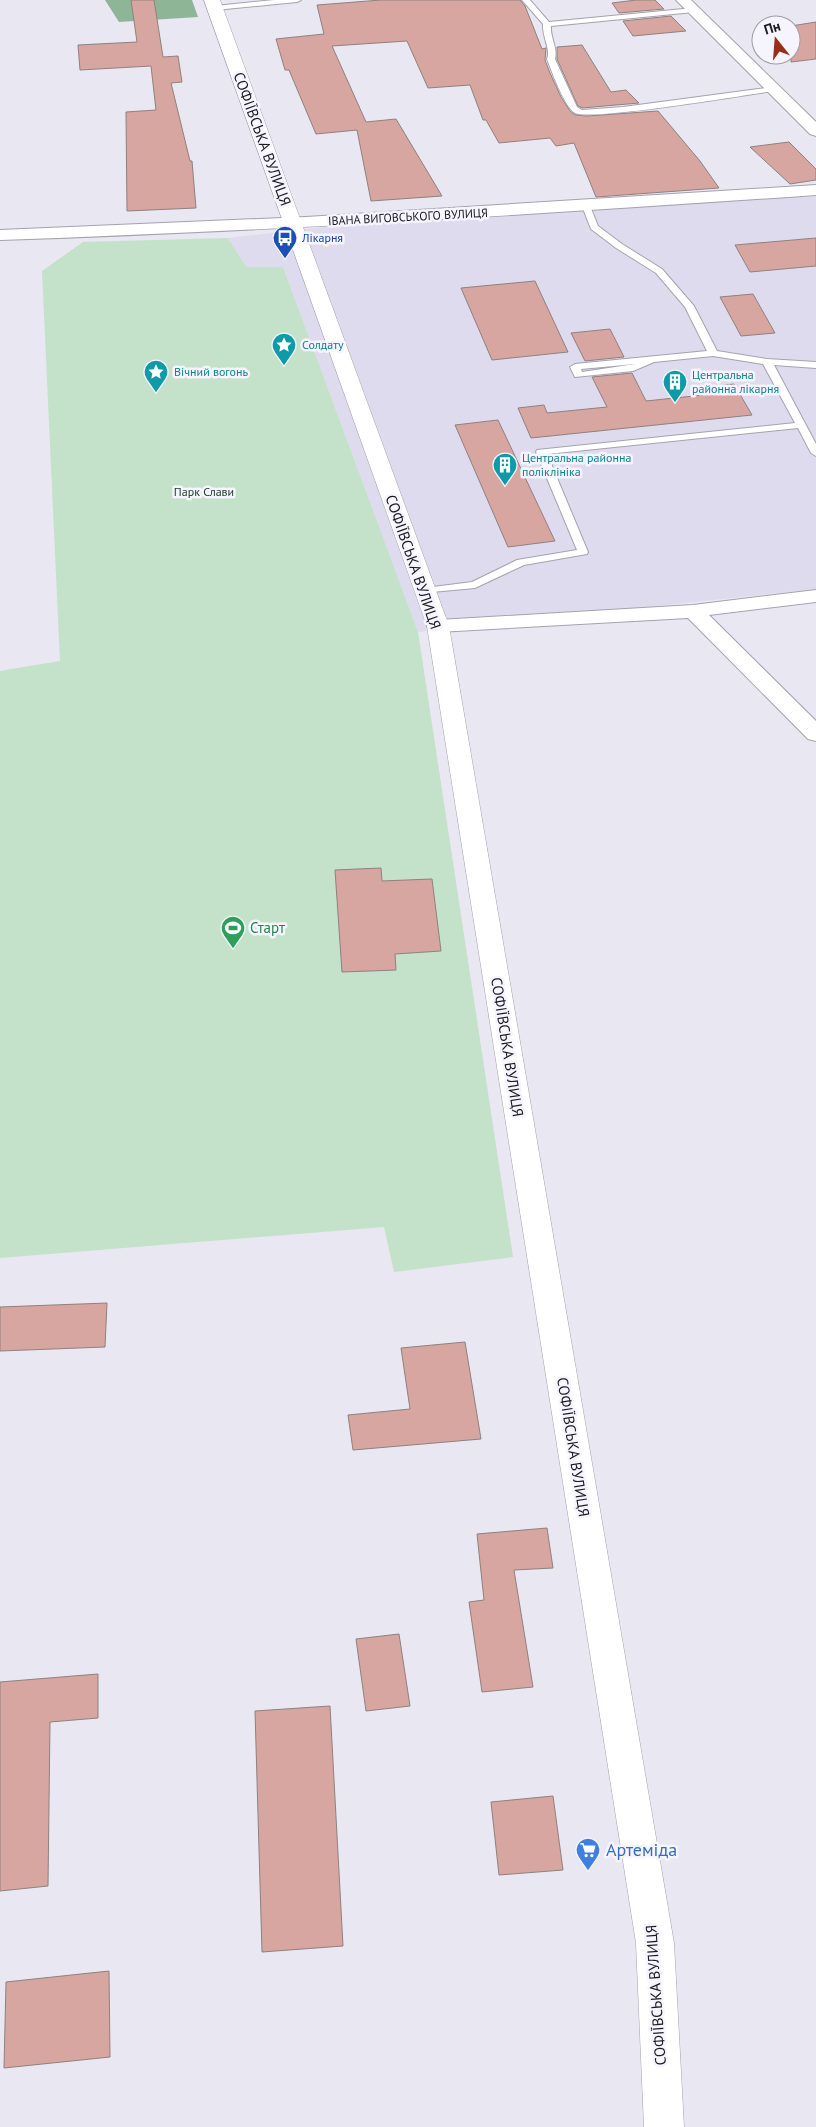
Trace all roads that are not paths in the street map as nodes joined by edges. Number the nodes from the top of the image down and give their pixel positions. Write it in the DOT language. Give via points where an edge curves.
graph roads {
  1 [pos="296,0"];
  2 [pos="526,0"];
  3 [pos="213,4"];
  4 [pos="688,5"];
  5 [pos="547,24"];
  6 [pos="773,89"];
  7 [pos="816,131"];
  8 [pos="816,190"];
  9 [pos="586,206"];
  10 [pos="292,224"];
  11 [pos="0,235"];
  12 [pos="713,353"];
  13 [pos="650,361"];
  14 [pos="768,362"];
  15 [pos="816,365"];
  16 [pos="800,425"];
  17 [pos="812,438"];
  18 [pos="816,453"];
  19 [pos="424,591"];
  20 [pos="816,596"];
  21 [pos="693,611"];
  22 [pos="438,626"];
  23 [pos="816,734"];
  24 [pos="664,2127"];
  1 -- 3 [label="lane"];
  2 -- 5 [label="lane"];
  3 -- 10 [label="street, СОФІЇВСЬКА ВУЛИЦЯ"];
  4 -- 5 [label="lane"];
  4 -- 6 [label="street"];
  5 -- 6 [label="lane" via="546,35 553,53 551,60 574,108 580,112"];
  6 -- 7 [label="street"];
  8 -- 9 [label="street, ІВАНА ВИГОВСЬКОГО ВУЛИЦЯ"];
  9 -- 10 [label="street, ІВАНА ВИГОВСЬКОГО ВУЛИЦЯ"];
  9 -- 12 [label="lane" via="594,226 659,271 689,306"];
  10 -- 11 [label="street, ІВАНА ВИГОВСЬКОГО ВУЛИЦЯ"];
  10 -- 19 [label="street, СОФІЇВСЬКА ВУЛИЦЯ"];
  12 -- 13 [label="lane"];
  12 -- 14 [label="lane"];
  13 -- 13 [label="lane" via="603,365 575,368 578,376 633,368"];
  14 -- 15 [label="lane"];
  14 -- 16 [label="lane"];
  16 -- 17 [label="lane"];
  16 -- 19 [label="lane" via="541,452 583,552 521,562 474,585"];
  17 -- 18 [label="lane"];
  19 -- 22 [label="street, СОФІЇВСЬКА ВУЛИЦЯ"];
  20 -- 21 [label="street"];
  21 -- 22 [label="street"];
  21 -- 23 [label="street"];
  22 -- 24 [label="street, СОФІЇВСЬКА ВУЛИЦЯ" via="655,1943"];
}
